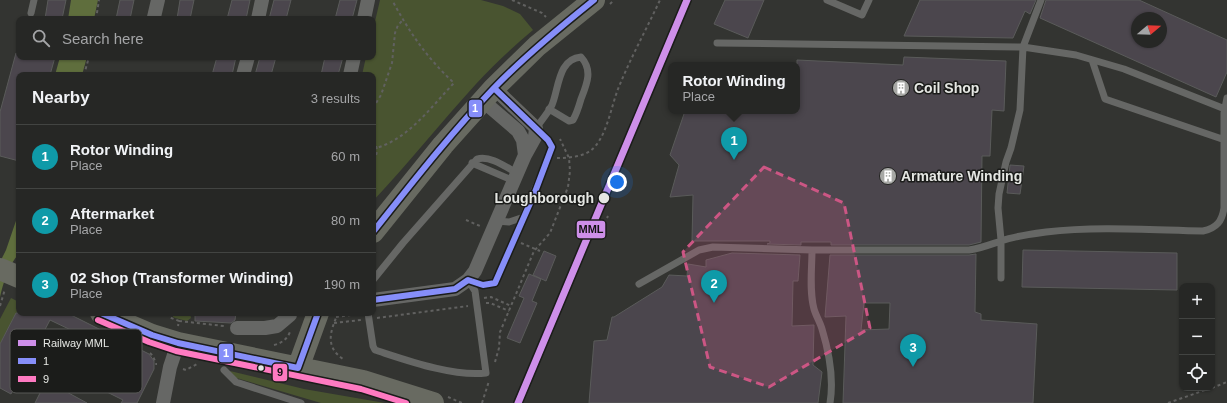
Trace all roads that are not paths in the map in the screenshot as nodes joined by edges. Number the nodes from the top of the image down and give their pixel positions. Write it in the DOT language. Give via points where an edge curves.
graph roads {
  1 [pos="34,0"];
  2 [pos="158,0"];
  3 [pos="262,0"];
  4 [pos="368,0"];
  5 [pos="594,0"];
  6 [pos="827,0"];
  7 [pos="869,0"];
  8 [pos="1041,0"];
  9 [pos="31,14"];
  10 [pos="154,16"];
  11 [pos="259,16"];
  12 [pos="365,16"];
  13 [pos="717,43"];
  14 [pos="1023,47"];
  15 [pos="247,60"];
  16 [pos="353,60"];
  17 [pos="1092,60"];
  18 [pos="244,72"];
  19 [pos="351,72"];
  20 [pos="489,94"];
  21 [pos="1227,98"];
  22 [pos="549,109"];
  23 [pos="1225,110"];
  24 [pos="538,125"];
  25 [pos="1224,140"];
  26 [pos="525,155"];
  27 [pos="1226,155"];
  28 [pos="515,177"];
  29 [pos="1226,203"];
  30 [pos="524,217"];
  31 [pos="497,221"];
  32 [pos="376,228"];
  33 [pos="1001,240"];
  34 [pos="812,250"];
  35 [pos="0,269"];
  36 [pos="16,276"];
  37 [pos="376,276"];
  38 [pos="1001,278"];
  39 [pos="468,280"];
  40 [pos="639,284"];
  41 [pos="376,300"];
  42 [pos="109,316"];
  43 [pos="289,316"];
  44 [pos="368,316"];
  45 [pos="330,318"];
  46 [pos="237,328"];
  47 [pos="138,329"];
  48 [pos="142,331"];
  49 [pos="178,334"];
  50 [pos="298,368"];
  51 [pos="224,370"];
  52 [pos="831,401"];
  53 [pos="163,403"];
  54 [pos="301,403"];
  55 [pos="433,403"];
  1 -- 9 [label="lane"];
  2 -- 10 [label="street"];
  3 -- 11 [label="street"];
  4 -- 12 [label="street"];
  5 -- 20 [label="main road" via="537,46"];
  6 -- 7 [label="lane" via="862,15"];
  8 -- 14 [label="lane"];
  13 -- 14 [label="lane"];
  14 -- 17 [label="lane"];
  14 -- 33 [label="lane" via="1020,110 999,194"];
  15 -- 18 [label="street"];
  16 -- 19 [label="street"];
  17 -- 23 [label="lane" via="1124,69"];
  17 -- 25 [label="lane" via="1104,99"];
  20 -- 24 [label="street"];
  20 -- 26 [label="street" via="518,130 523,140"];
  20 -- 32 [label="main road"];
  21 -- 23 [label="lane"];
  22 -- 22 [label="lane" via="569,121 573,120 588,79 588,69 581,57 567,62"];
  22 -- 24 [label="lane"];
  23 -- 25 [label="lane"];
  24 -- 26 [label="street" via="535,137"];
  24 -- 30 [label="lane" via="552,147"];
  25 -- 27 [label="lane"];
  26 -- 28 [label="street"];
  27 -- 29 [label="lane"];
  28 -- 31 [label="street"];
  28 -- 37 [label="lane" via="504,166 486,158 477,159"];
  29 -- 33 [label="lane" via="1220,222 1215,227 1203,231 1073,229"];
  30 -- 31 [label="lane" via="509,222"];
  30 -- 39 [label="lane" via="495,283 483,285"];
  31 -- 39 [label="street" via="476,271"];
  33 -- 34 [label="lane" via="992,245 968,250"];
  33 -- 38 [label="lane"];
  34 -- 40 [label="lane" via="713,247 699,250"];
  34 -- 52 [label="lane" via="812,299 830,368"];
  35 -- 36 [label="main road"];
  39 -- 41 [label="street" via="456,290"];
  39 -- 44 [label="lane" via="475,291 486,373 452,371 375,350 372,346"];
  42 -- 47 [label="main road"];
  43 -- 46 [label="street" via="278,332 265,328"];
  45 -- 50 [label="main road"];
  48 -- 49 [label="main road" via="152,335"];
  49 -- 50 [label="main road"];
  49 -- 53 [label="street"];
  50 -- 55 [label="main road" via="363,381"];
  51 -- 54 [label="lane" via="236,382"];
}
